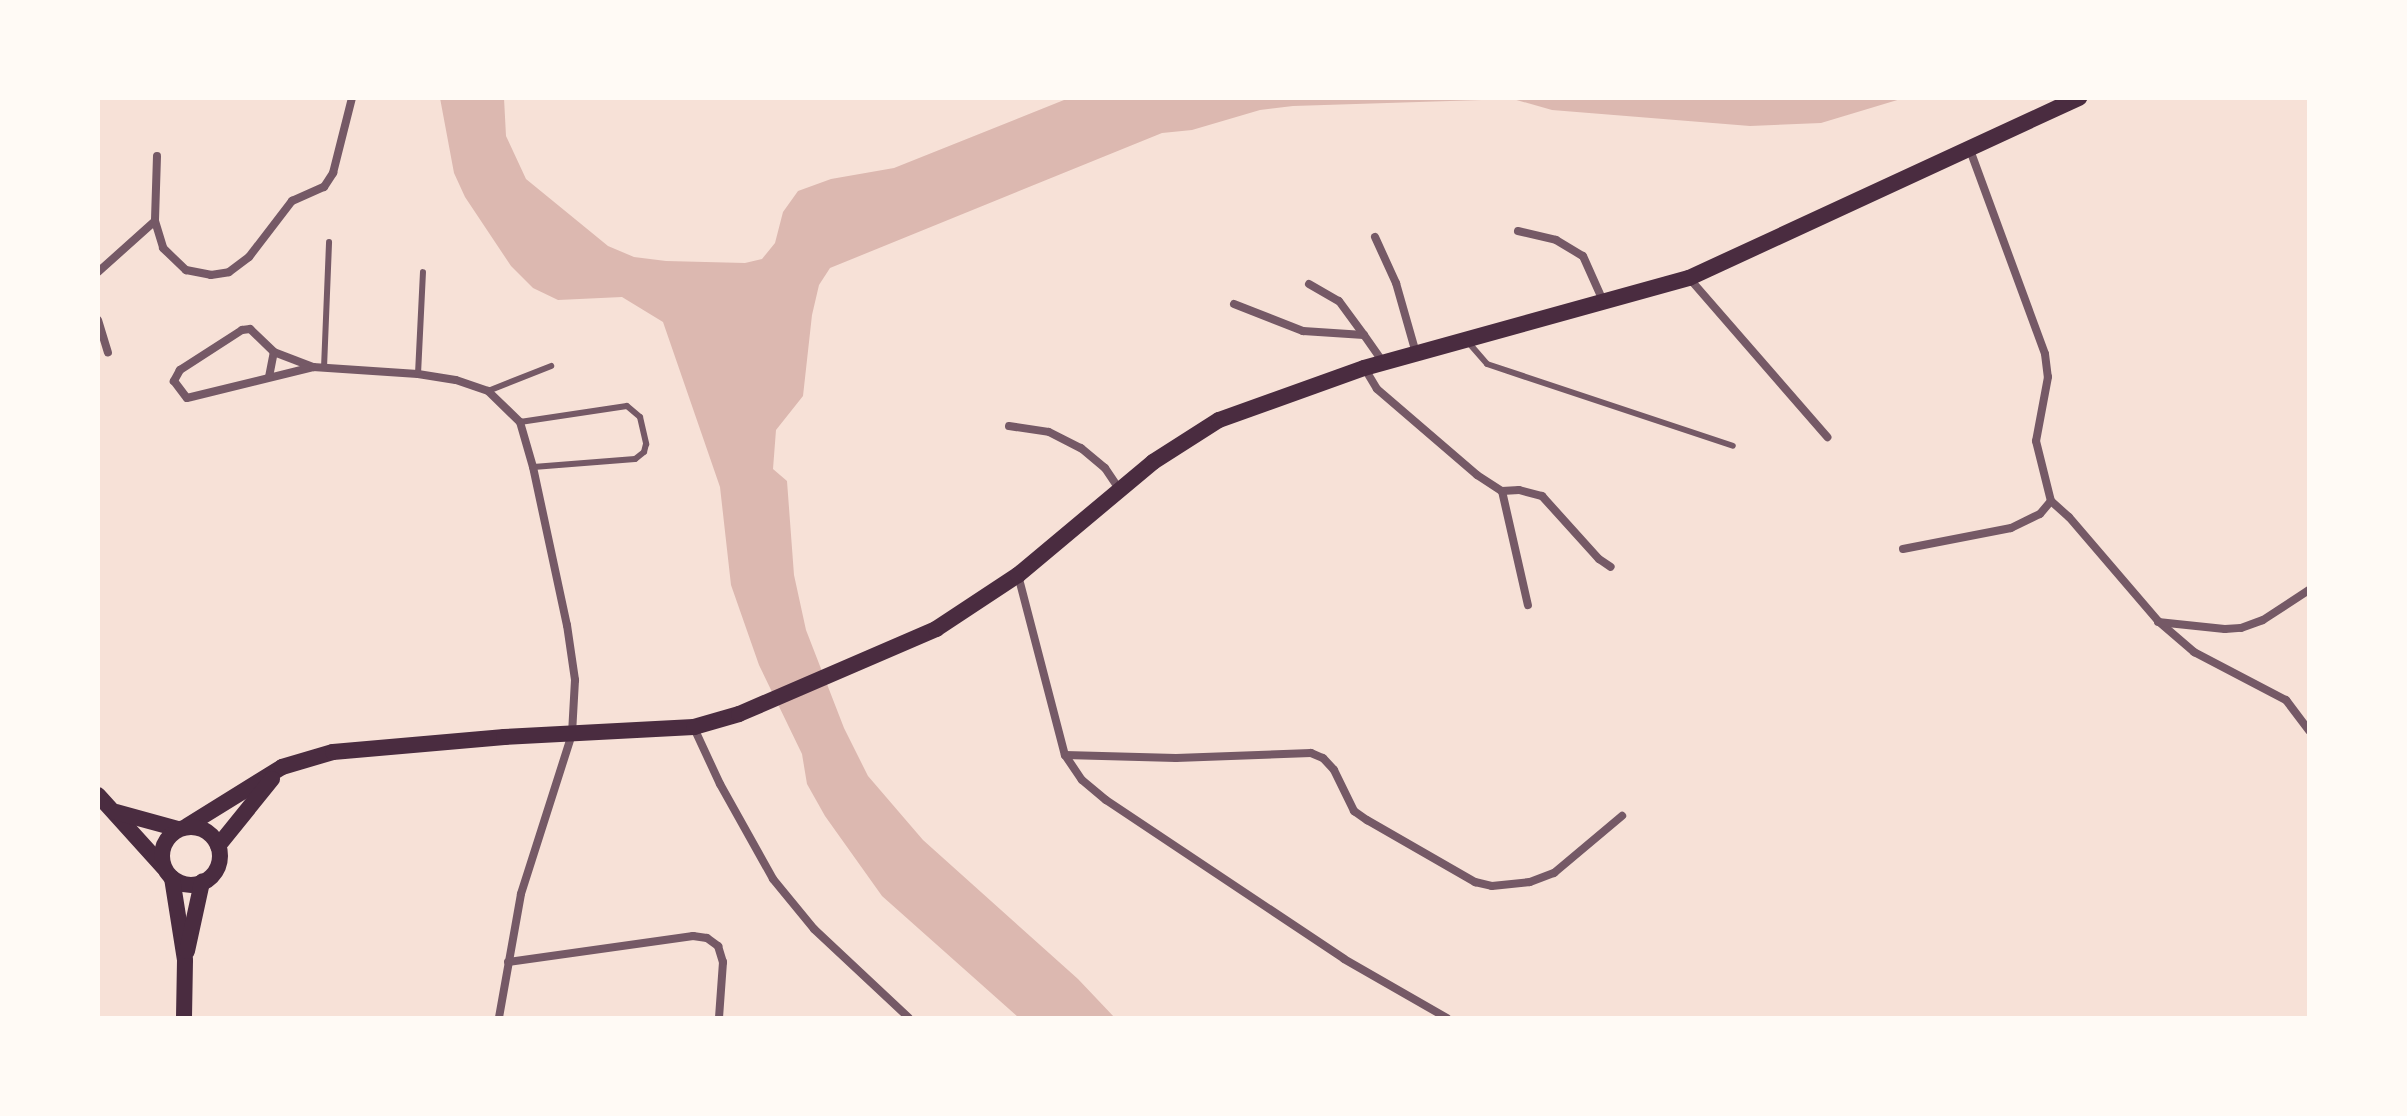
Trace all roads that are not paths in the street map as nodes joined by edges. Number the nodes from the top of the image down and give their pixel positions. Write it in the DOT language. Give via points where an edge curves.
graph roads {
  1 [pos="352,98"];
  2 [pos="2079,98"];
  3 [pos="1970,150"];
  4 [pos="157,156"];
  5 [pos="155,221"];
  6 [pos="1518,231"];
  7 [pos="1375,237"];
  8 [pos="329,242"];
  9 [pos="98,272"];
  10 [pos="423,272"];
  11 [pos="1689,278"];
  12 [pos="1309,284"];
  13 [pos="1604,303"];
  14 [pos="1234,304"];
  15 [pos="98,320"];
  16 [pos="1364,335"];
  17 [pos="1467,340"];
  18 [pos="274,352"];
  19 [pos="108,353"];
  20 [pos="1416,354"];
  21 [pos="1384,363"];
  22 [pos="551,366"];
  23 [pos="313,367"];
  24 [pos="324,368"];
  25 [pos="1364,368"];
  26 [pos="418,374"];
  27 [pos="269,377"];
  28 [pos="488,391"];
  29 [pos="520,422"];
  30 [pos="1009,426"];
  31 [pos="1827,437"];
  32 [pos="1733,446"];
  33 [pos="533,467"];
  34 [pos="1119,489"];
  35 [pos="1502,491"];
  36 [pos="2051,501"];
  37 [pos="1903,549"];
  38 [pos="1611,567"];
  39 [pos="1018,575"];
  40 [pos="2309,590"];
  41 [pos="1528,605"];
  42 [pos="2158,621"];
  43 [pos="694,727"];
  44 [pos="2309,731"];
  45 [pos="572,734"];
  46 [pos="1065,755"];
  47 [pos="282,767"];
  48 [pos="98,795"];
  49 [pos="115,811"];
  50 [pos="1622,816"];
  51 [pos="182,828"];
  52 [pos="218,846"];
  53 [pos="169,875"];
  54 [pos="202,882"];
  55 [pos="185,960"];
  56 [pos="508,962"];
  57 [pos="184,1018"];
  58 [pos="499,1018"];
  59 [pos="719,1018"];
  60 [pos="909,1018"];
  61 [pos="1447,1018"];
  1 -- 5 [label="street" via="333,173 324,187 292,201 249,257 229,272 186,270 163,248"];
  2 -- 3 [label="main road"];
  3 -- 11 [label="main road"];
  3 -- 36 [label="street" via="2045,354 2048,377 2036,441"];
  4 -- 5 [label="street"];
  5 -- 9 [label="street"];
  6 -- 13 [label="street" via="1556,240 1583,256"];
  7 -- 20 [label="street" via="1396,283"];
  8 -- 24 [label="lane"];
  10 -- 26 [label="lane"];
  11 -- 13 [label="main road"];
  11 -- 31 [label="street"];
  12 -- 16 [label="street" via="1339,301"];
  13 -- 17 [label="main road"];
  14 -- 16 [label="street" via="1303,331"];
  15 -- 19 [label="street"];
  16 -- 21 [label="street"];
  17 -- 20 [label="main road"];
  17 -- 32 [label="lane" via="1487,364"];
  18 -- 23 [label="street"];
  18 -- 27 [label="street"];
  18 -- 27 [label="street" via="250,329 242,330 180,370 174,381 187,398"];
  20 -- 21 [label="main road"];
  21 -- 25 [label="main road"];
  22 -- 28 [label="lane"];
  23 -- 24 [label="street"];
  23 -- 27 [label="street"];
  24 -- 26 [label="street"];
  25 -- 34 [label="main road" via="1219,420"];
  25 -- 35 [label="street" via="1377,389"];
  26 -- 28 [label="street"];
  28 -- 29 [label="street"];
  29 -- 33 [label="street"];
  29 -- 33 [label="lane" via="627,406 640,417 646,444 635,459"];
  30 -- 34 [label="street" via="1049,432 1081,448 1105,468"];
  33 -- 45 [label="street" via="575,680"];
  34 -- 39 [label="main road"];
  35 -- 38 [label="street" via="1542,496"];
  35 -- 41 [label="street"];
  36 -- 37 [label="street" via="2040,514 2011,528"];
  36 -- 42 [label="street"];
  39 -- 43 [label="main road" via="936,629 888,652 739,714"];
  39 -- 46 [label="street"];
  40 -- 42 [label="street" via="2241,628"];
  42 -- 44 [label="street" via="2194,652 2278,694"];
  43 -- 45 [label="main road"];
  43 -- 60 [label="street" via="773,879 814,929"];
  45 -- 47 [label="main road" via="333,752"];
  45 -- 56 [label="street" via="521,894"];
  46 -- 50 [label="street" via="1311,753 1334,770 1354,811 1475,882 1492,886 1554,873"];
  46 -- 61 [label="street" via="1082,780 1106,800 1344,959"];
  47 -- 51 [label="main road"];
  47 -- 52 [label="main road"];
  48 -- 49 [label="main road"];
  49 -- 51 [label="main road"];
  49 -- 53 [label="main road"];
  51 -- 52 [label="main road" via="206,831"];
  51 -- 53 [label="main road" via="164,843"];
  52 -- 54 [label="main road" via="218,866"];
  53 -- 54 [label="main road" via="187,885"];
  53 -- 55 [label="main road"];
  54 -- 55 [label="main road"];
  55 -- 57 [label="main road"];
  56 -- 58 [label="street"];
  56 -- 59 [label="street" via="707,938 718,946 723,962"];
}
